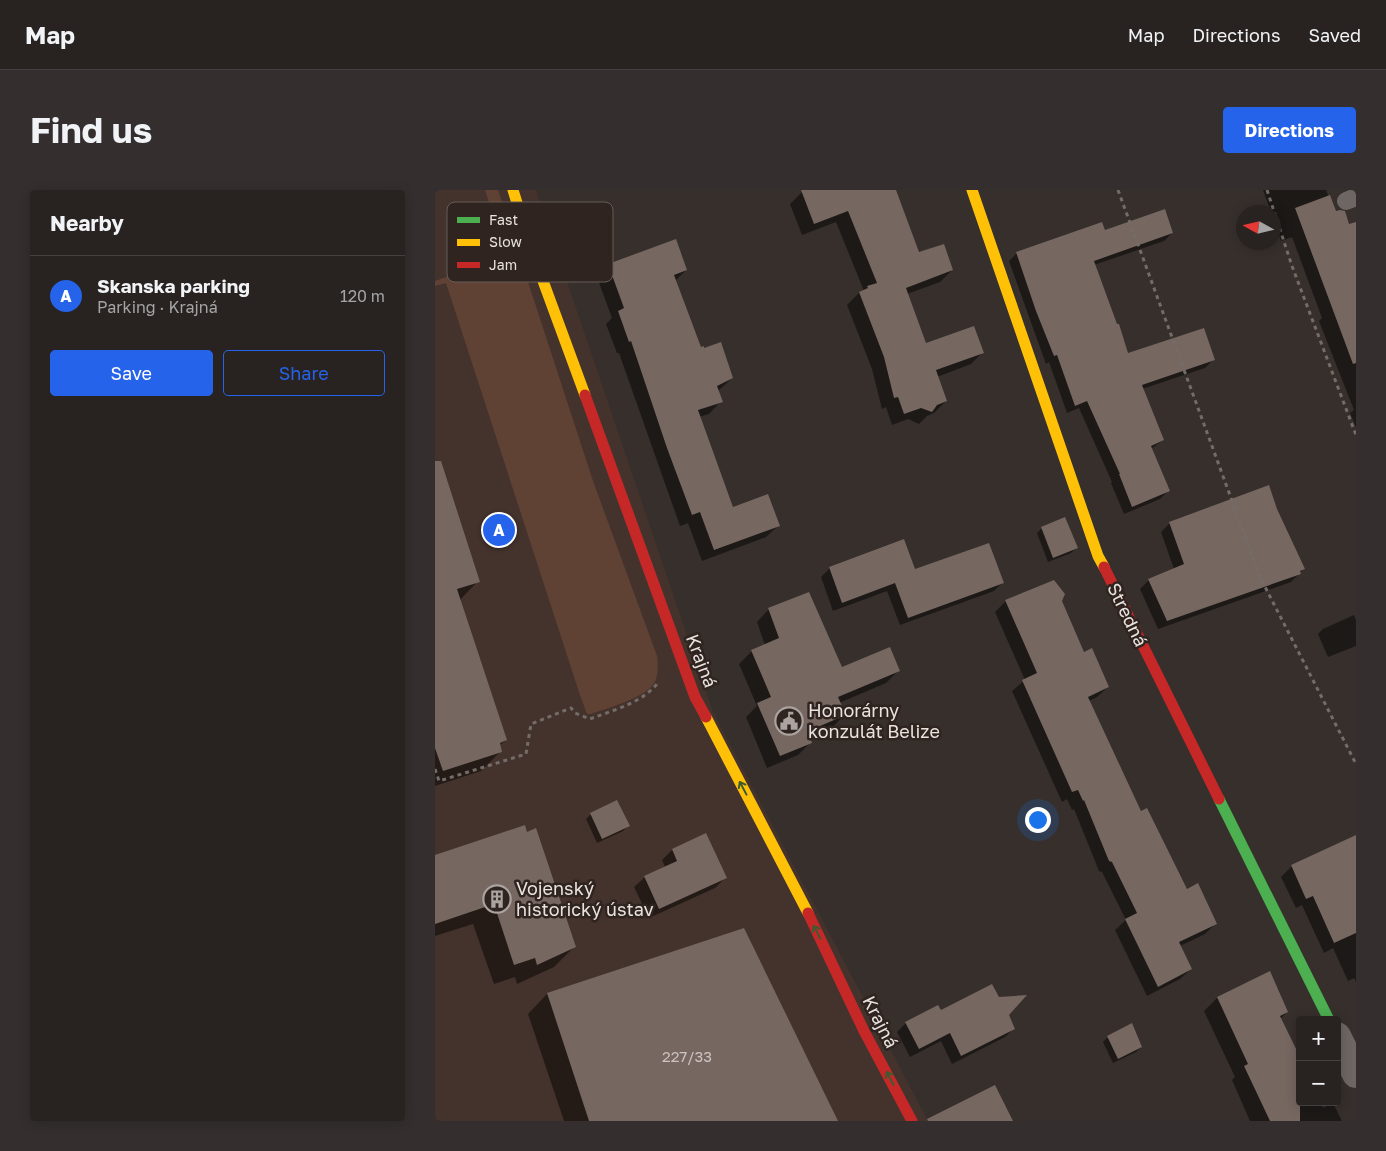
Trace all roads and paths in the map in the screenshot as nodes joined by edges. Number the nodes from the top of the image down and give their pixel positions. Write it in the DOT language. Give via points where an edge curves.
graph roads {
  1 [pos="513,190"];
  2 [pos="972,190"];
  3 [pos="1118,190"];
  4 [pos="1267,190"];
  5 [pos="517,202"];
  6 [pos="544,282"];
  7 [pos="1356,435"];
  8 [pos="551,715"];
  9 [pos="1356,764"];
  10 [pos="435,770"];
  11 [pos="579,886"];
  12 [pos="558,894"];
  13 [pos="1327,1016"];
  14 [pos="1341,1044"];
  15 [pos="1356,1074"];
  16 [pos="912,1121"];
  5 -- 1 [label="street, Krajná, one-way"];
  2 -- 13 [label="street, Stredná" via="1098,556"];
  3 -- 9 [label="path" via="1260,577"];
  4 -- 7 [label="path"];
  16 -- 6 [label="street, Krajná, one-way" via="695,697"];
  8 -- 10 [label="path" via="531,724 526,754 439,781"];
  11 -- 12 [label="path"];
  14 -- 15 [label="street"];
}
